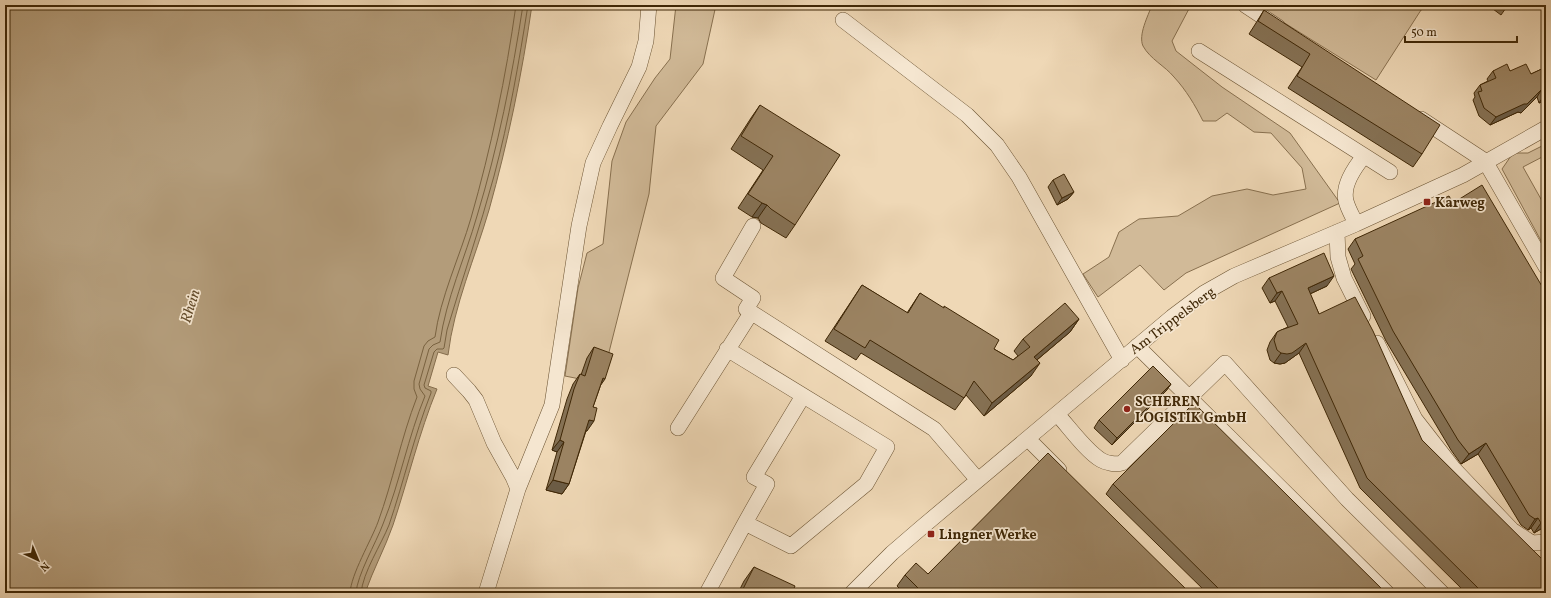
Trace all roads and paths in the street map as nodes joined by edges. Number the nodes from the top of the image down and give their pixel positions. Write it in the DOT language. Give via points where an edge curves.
graph roads {
  1 [pos="649,5"];
  2 [pos="1245,5"];
  3 [pos="843,20"];
  4 [pos="1289,34"];
  5 [pos="1199,51"];
  6 [pos="1407,110"];
  7 [pos="1546,128"];
  8 [pos="1364,156"];
  9 [pos="1485,162"];
  10 [pos="1390,172"];
  11 [pos="1356,224"];
  12 [pos="753,226"];
  13 [pos="1337,232"];
  14 [pos="1546,267"];
  15 [pos="751,313"];
  16 [pos="1137,346"];
  17 [pos="727,349"];
  18 [pos="1122,360"];
  19 [pos="454,376"];
  20 [pos="802,396"];
  21 [pos="1189,398"];
  22 [pos="1057,414"];
  23 [pos="678,428"];
  24 [pos="1028,439"];
  25 [pos="978,480"];
  26 [pos="1070,481"];
  27 [pos="518,490"];
  28 [pos="745,523"];
  29 [pos="1546,542"];
  30 [pos="486,593"];
  31 [pos="708,593"];
  32 [pos="852,593"];
  33 [pos="1387,593"];
  34 [pos="1442,593"];
  1 -- 27 [label="street" via="646,41 639,67 593,163 579,226 552,405"];
  2 -- 4 [label="street"];
  3 -- 18 [label="street" via="967,115 997,145 1019,177"];
  5 -- 8 [label="street"];
  6 -- 9 [label="street"];
  7 -- 9 [label="street, Am Trippelsberg"];
  8 -- 10 [label="street"];
  8 -- 11 [label="street" via="1352,172 1345,193"];
  9 -- 11 [label="street, Am Trippelsberg" via="1463,175"];
  9 -- 14 [label="street"];
  11 -- 13 [label="street, Am Trippelsberg"];
  12 -- 15 [label="street" via="723,278 753,298 746,309"];
  13 -- 16 [label="street, Am Trippelsberg" via="1234,276 1204,293"];
  13 -- 29 [label="street" via="1338,257 1344,278 1415,419 1454,469 1512,530 1532,543"];
  15 -- 17 [label="street"];
  15 -- 25 [label="street" via="934,429"];
  16 -- 18 [label="street, Am Trippelsberg"];
  16 -- 21 [label="street"];
  17 -- 20 [label="street"];
  17 -- 23 [label="street"];
  18 -- 22 [label="street, Am Trippelsberg"];
  19 -- 27 [label="street" via="476,400"];
  20 -- 28 [label="street" via="754,477 767,484"];
  20 -- 28 [label="street" via="887,447 866,484 791,546"];
  21 -- 22 [label="street" via="1118,464 1101,460"];
  21 -- 33 [label="street"];
  21 -- 34 [label="street" via="1225,363 1347,499"];
  22 -- 24 [label="street, Am Trippelsberg"];
  24 -- 25 [label="street, Am Trippelsberg"];
  24 -- 26 [label="street"];
  25 -- 32 [label="street, Am Trippelsberg" via="892,553"];
  27 -- 30 [label="street"];
  28 -- 31 [label="street"];
}
